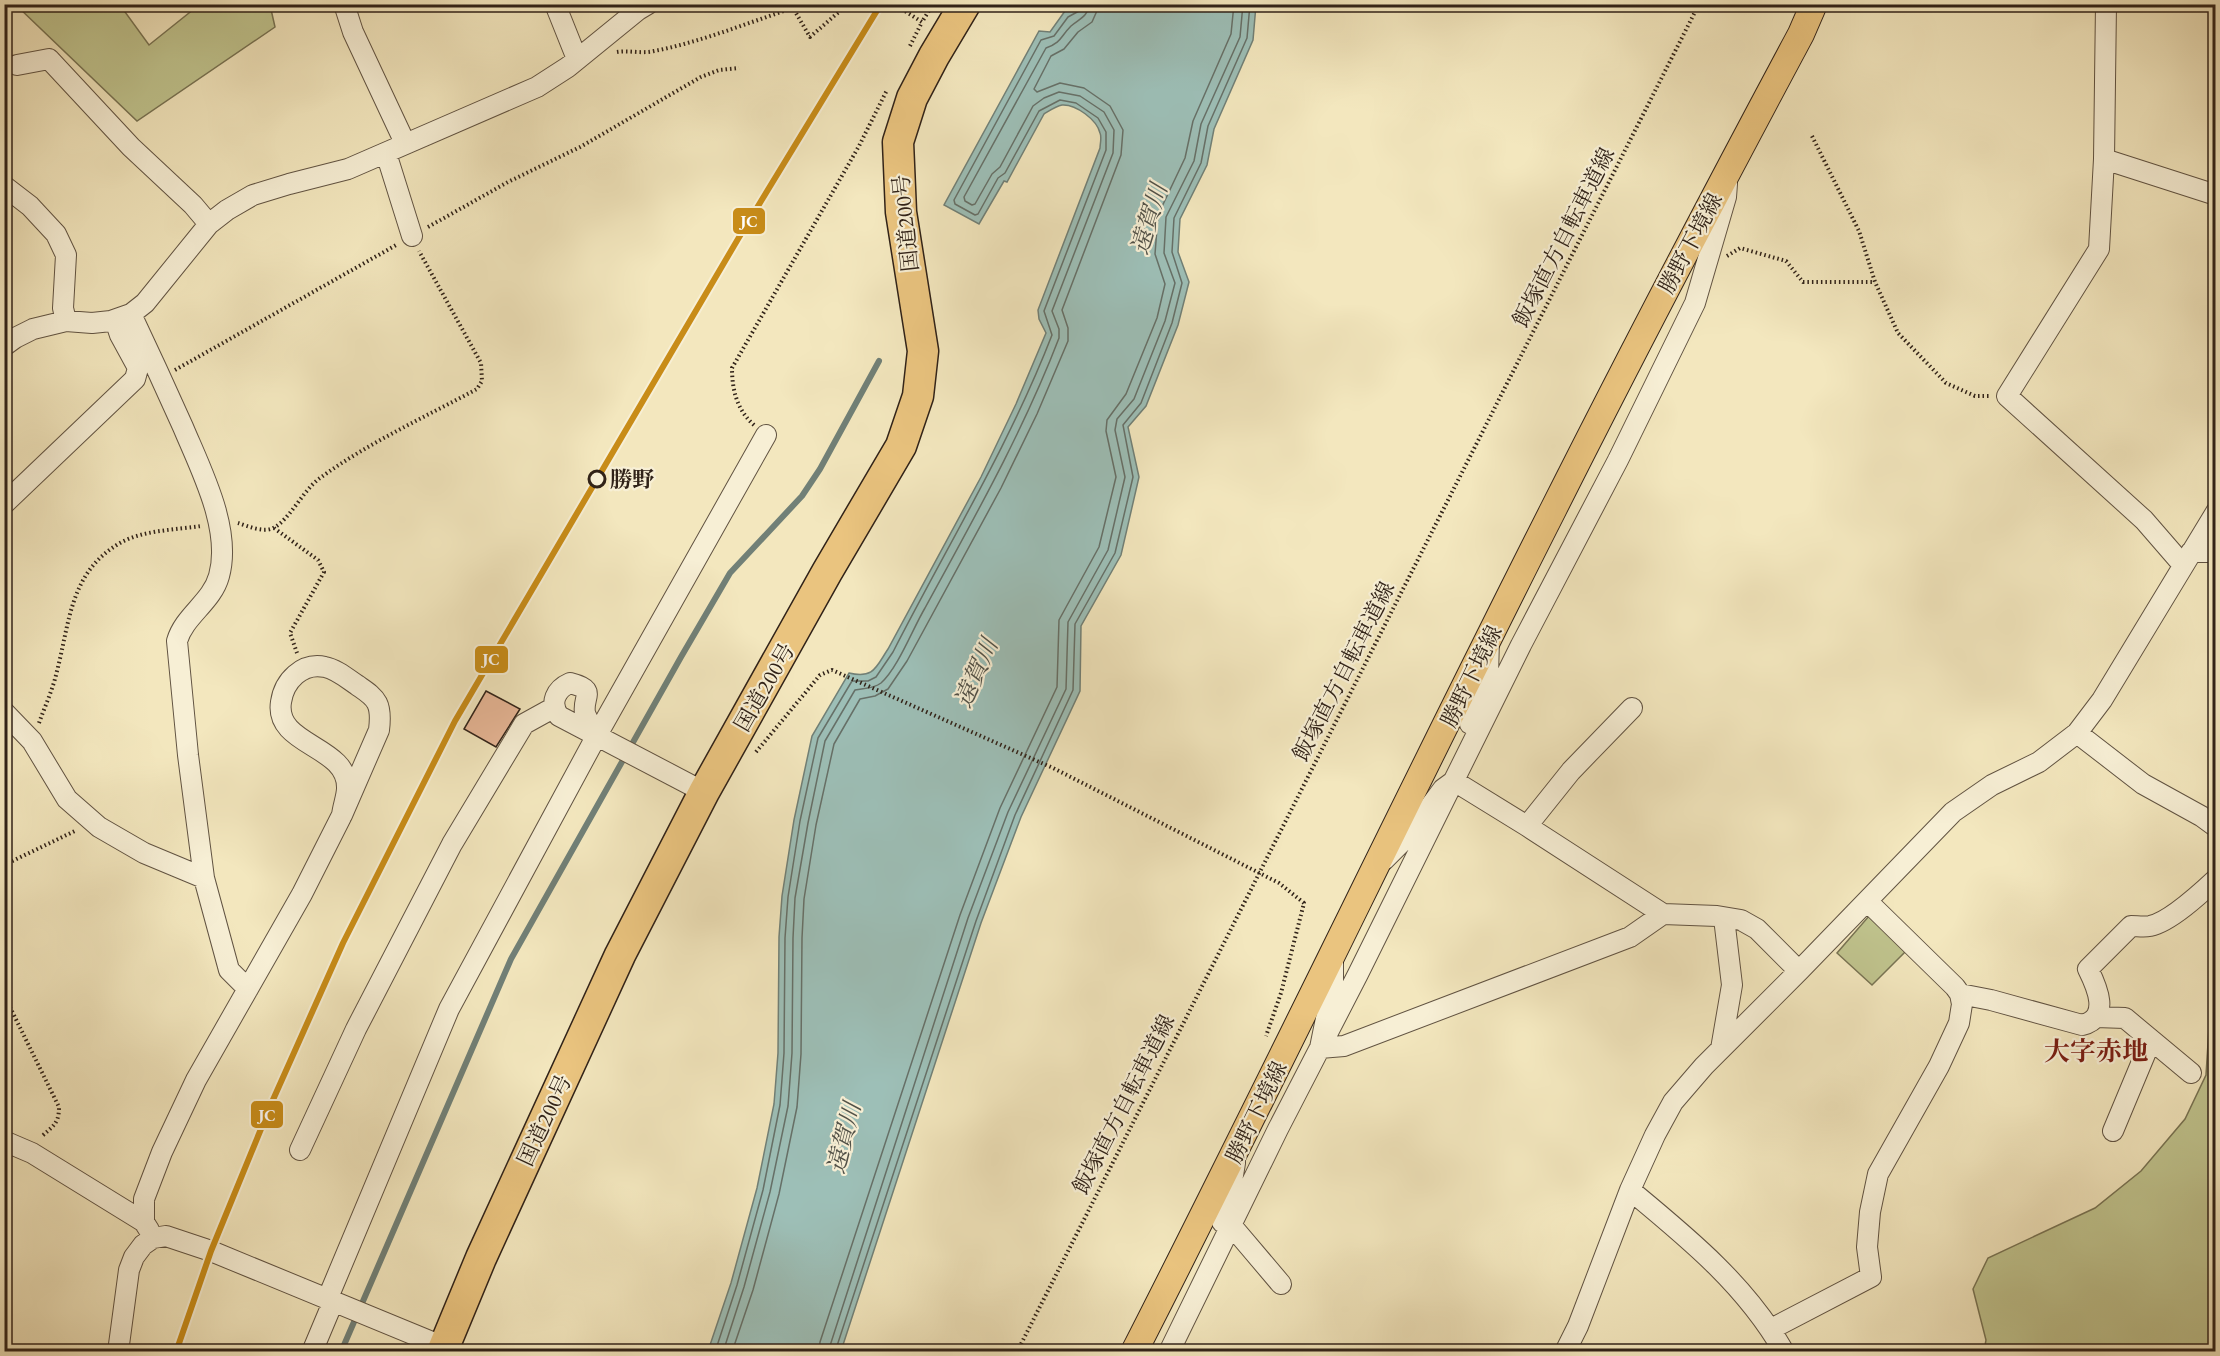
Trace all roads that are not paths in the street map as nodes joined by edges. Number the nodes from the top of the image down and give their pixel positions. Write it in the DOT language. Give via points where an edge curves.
graph roads {
  1 [pos="344,4"];
  2 [pos="555,4"];
  3 [pos="648,4"];
  4 [pos="965,4"];
  5 [pos="1814,4"];
  6 [pos="2106,4"];
  7 [pos="578,59"];
  8 [pos="17,65"];
  9 [pos="405,143"];
  10 [pos="386,153"];
  11 [pos="2104,159"];
  12 [pos="1728,172"];
  13 [pos="4,186"];
  14 [pos="2216,195"];
  15 [pos="210,224"];
  16 [pos="412,236"];
  17 [pos="123,317"];
  18 [pos="66,321"];
  19 [pos="4,346"];
  20 [pos="766,435"];
  21 [pos="4,504"];
  22 [pos="2216,512"];
  23 [pos="2216,552"];
  24 [pos="2187,558"];
  25 [pos="1489,639"];
  26 [pos="553,708"];
  27 [pos="1632,708"];
  28 [pos="4,712"];
  29 [pos="2076,733"];
  30 [pos="597,735"];
  31 [pos="1459,773"];
  32 [pos="704,792"];
  33 [pos="342,815"];
  34 [pos="1527,826"];
  35 [pos="2216,827"];
  36 [pos="1375,868"];
  37 [pos="204,878"];
  38 [pos="2216,879"];
  39 [pos="1867,901"];
  40 [pos="1663,914"];
  41 [pos="1724,918"];
  42 [pos="1333,954"];
  43 [pos="1799,971"];
  44 [pos="248,989"];
  45 [pos="1960,994"];
  46 [pos="2096,1017"];
  47 [pos="2151,1040"];
  48 [pos="1320,1048"];
  49 [pos="1721,1049"];
  50 [pos="2191,1073"];
  51 [pos="2113,1131"];
  52 [pos="4,1141"];
  53 [pos="300,1150"];
  54 [pos="1236,1152"];
  55 [pos="1630,1190"];
  56 [pos="1231,1225"];
  57 [pos="149,1230"];
  58 [pos="1210,1268"];
  59 [pos="1281,1284"];
  60 [pos="330,1301"];
  61 [pos="1771,1329"];
  62 [pos="443,1349"];
  63 [pos="118,1352"];
  64 [pos="312,1352"];
  65 [pos="1134,1352"];
  66 [pos="1169,1352"];
  67 [pos="1565,1352"];
  68 [pos="1784,1352"];
  1 -- 9 [label="street" via="353,32"];
  2 -- 7 [label="street"];
  3 -- 7 [label="street"];
  4 -- 32 [label="highway, 国道200号" via="912,98 898,142 901,212 923,351 918,396 900,446"];
  5 -- 12 [label="main road, 勝野下境線"];
  6 -- 11 [label="street"];
  7 -- 9 [label="street" via="537,87"];
  8 -- 15 [label="street" via="49,59"];
  9 -- 10 [label="street"];
  10 -- 15 [label="street" via="348,169 253,195"];
  10 -- 16 [label="street"];
  11 -- 14 [label="street"];
  11 -- 24 [label="street" via="2099,249 2007,396"];
  12 -- 25 [label="main road, 勝野下境線"];
  12 -- 31 [label="street" via="1726,197 1695,303"];
  13 -- 18 [label="street" via="56,234 66,255"];
  15 -- 17 [label="street" via="145,303"];
  17 -- 18 [label="street" via="92,323"];
  17 -- 21 [label="street" via="120,335 138,368 135,379"];
  17 -- 37 [label="street" via="161,377 219,523 223,559 214,590 180,631 177,641"];
  18 -- 19 [label="street" via="33,329"];
  20 -- 30 [label="street"];
  22 -- 24 [label="street"];
  23 -- 24 [label="street"];
  24 -- 29 [label="street" via="2102,700"];
  25 -- 31 [label="street" via="1488,676 1463,743"];
  25 -- 36 [label="main road, 勝野下境線"];
  26 -- 30 [label="street" via="559,716"];
  26 -- 30 [label="street" via="561,688 570,683 581,686 588,698 585,713"];
  26 -- 53 [label="street" via="524,724 452,844 356,1029"];
  27 -- 34 [label="street" via="1570,771"];
  28 -- 37 [label="street" via="32,741 67,799 93,822 144,853"];
  29 -- 35 [label="street" via="2143,784"];
  29 -- 39 [label="street" via="2039,762 1953,812"];
  30 -- 32 [label="street"];
  30 -- 60 [label="street" via="449,1009"];
  31 -- 34 [label="street"];
  31 -- 36 [label="street" via="1408,836"];
  31 -- 48 [label="street"];
  32 -- 62 [label="highway, 国道200号" via="620,955"];
  33 -- 33 [label="street" via="347,786 342,770 291,732 280,705 284,686 307,667 325,667 342,675 371,694 378,704 379,730"];
  33 -- 44 [label="street"];
  34 -- 40 [label="street"];
  36 -- 42 [label="main road, 勝野下境線"];
  37 -- 44 [label="street" via="229,970"];
  38 -- 46 [label="street" via="2167,918 2152,926 2131,926 2088,969 2100,997"];
  39 -- 43 [label="street"];
  39 -- 45 [label="street"];
  40 -- 41 [label="street"];
  40 -- 48 [label="street" via="1630,937 1344,1046"];
  41 -- 43 [label="street" via="1741,920 1756,928"];
  41 -- 49 [label="street" via="1732,985"];
  42 -- 48 [label="street" via="1333,984"];
  42 -- 54 [label="main road, 勝野下境線"];
  43 -- 49 [label="street"];
  44 -- 57 [label="street" via="196,1080 162,1152 144,1199"];
  45 -- 46 [label="street" via="2082,1025 2090,1024"];
  45 -- 61 [label="street" via="1959,1023 1878,1174 1867,1247 1871,1277"];
  46 -- 47 [label="street" via="2125,1018"];
  47 -- 50 [label="street"];
  47 -- 51 [label="street"];
  48 -- 56 [label="street"];
  49 -- 55 [label="street" via="1673,1102"];
  52 -- 57 [label="street" via="25,1150"];
  54 -- 58 [label="street" via="1229,1200"];
  54 -- 65 [label="main road, 勝野下境線"];
  55 -- 61 [label="street" via="1697,1246 1736,1285"];
  55 -- 67 [label="street"];
  56 -- 58 [label="street"];
  56 -- 59 [label="street"];
  57 -- 60 [label="street" via="211,1251"];
  57 -- 63 [label="street" via="129,1270"];
  58 -- 66 [label="street"];
  60 -- 62 [label="street"];
  60 -- 64 [label="street"];
  61 -- 68 [label="street"];
}
